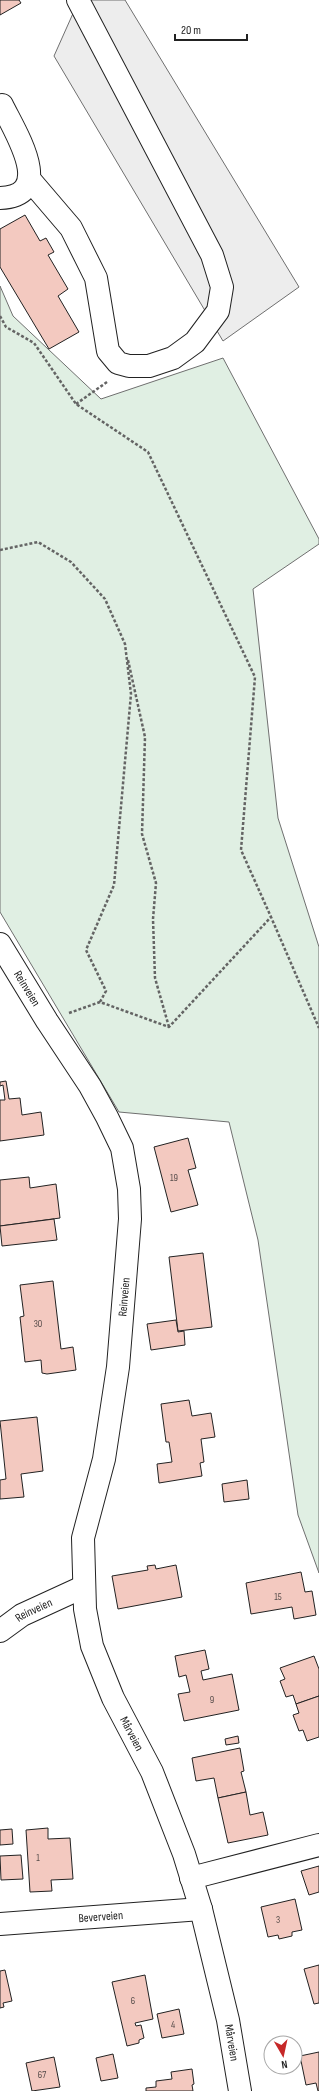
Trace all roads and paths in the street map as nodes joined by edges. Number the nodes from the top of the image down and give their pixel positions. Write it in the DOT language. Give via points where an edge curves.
graph roads {
  1 [pos="78,0"];
  2 [pos="2,105"];
  3 [pos="30,180"];
  4 [pos="0,198"];
  5 [pos="0,316"];
  6 [pos="130,366"];
  7 [pos="76,404"];
  8 [pos="0,550"];
  9 [pos="125,644"];
  10 [pos="271,917"];
  11 [pos="0,944"];
  12 [pos="100,1002"];
  13 [pos="47,1021"];
  14 [pos="169,1027"];
  15 [pos="319,1028"];
  16 [pos="83,1587"];
  17 [pos="0,1631"];
  18 [pos="319,1845"];
  19 [pos="191,1878"];
  20 [pos="201,1909"];
  21 [pos="0,1924"];
  22 [pos="240,2091"];
  1 -- 6 [label="street" via="212,255 222,287 218,311 195,342 173,358 149,366"];
  2 -- 3 [label="street" via="22,145"];
  3 -- 4 [label="street" via="22,193 16,197"];
  3 -- 6 [label="street" via="71,228 96,278 108,351 118,363"];
  5 -- 7 [label="path" via="6,327 34,343"];
  6 -- 7 [label="path"];
  7 -- 10 [label="path" via="148,452 255,677 241,850"];
  8 -- 9 [label="path" via="38,542 71,562 105,599"];
  9 -- 12 [label="path" via="131,694 114,885 86,950 106,991"];
  9 -- 14 [label="path" via="145,737 142,834 156,883 153,919 155,978"];
  10 -- 14 [label="path"];
  10 -- 15 [label="path"];
  11 -- 13 [label="street, Reinveien"];
  12 -- 13 [label="path"];
  12 -- 14 [label="path"];
  13 -- 16 [label="street, Reinveien" via="90,1086 107,1117 122,1148 129,1189 130,1219 118,1366 104,1459 83,1538"];
  16 -- 17 [label="street, Reinveien" via="22,1615"];
  16 -- 19 [label="street, Mårveien" via="84,1609 92,1646 113,1698 152,1772"];
  18 -- 19 [label="street"];
  19 -- 20 [label="street, Mårveien"];
  20 -- 21 [label="street, Beverveien"];
  20 -- 22 [label="street, Mårveien" via="228,2020"];
}
